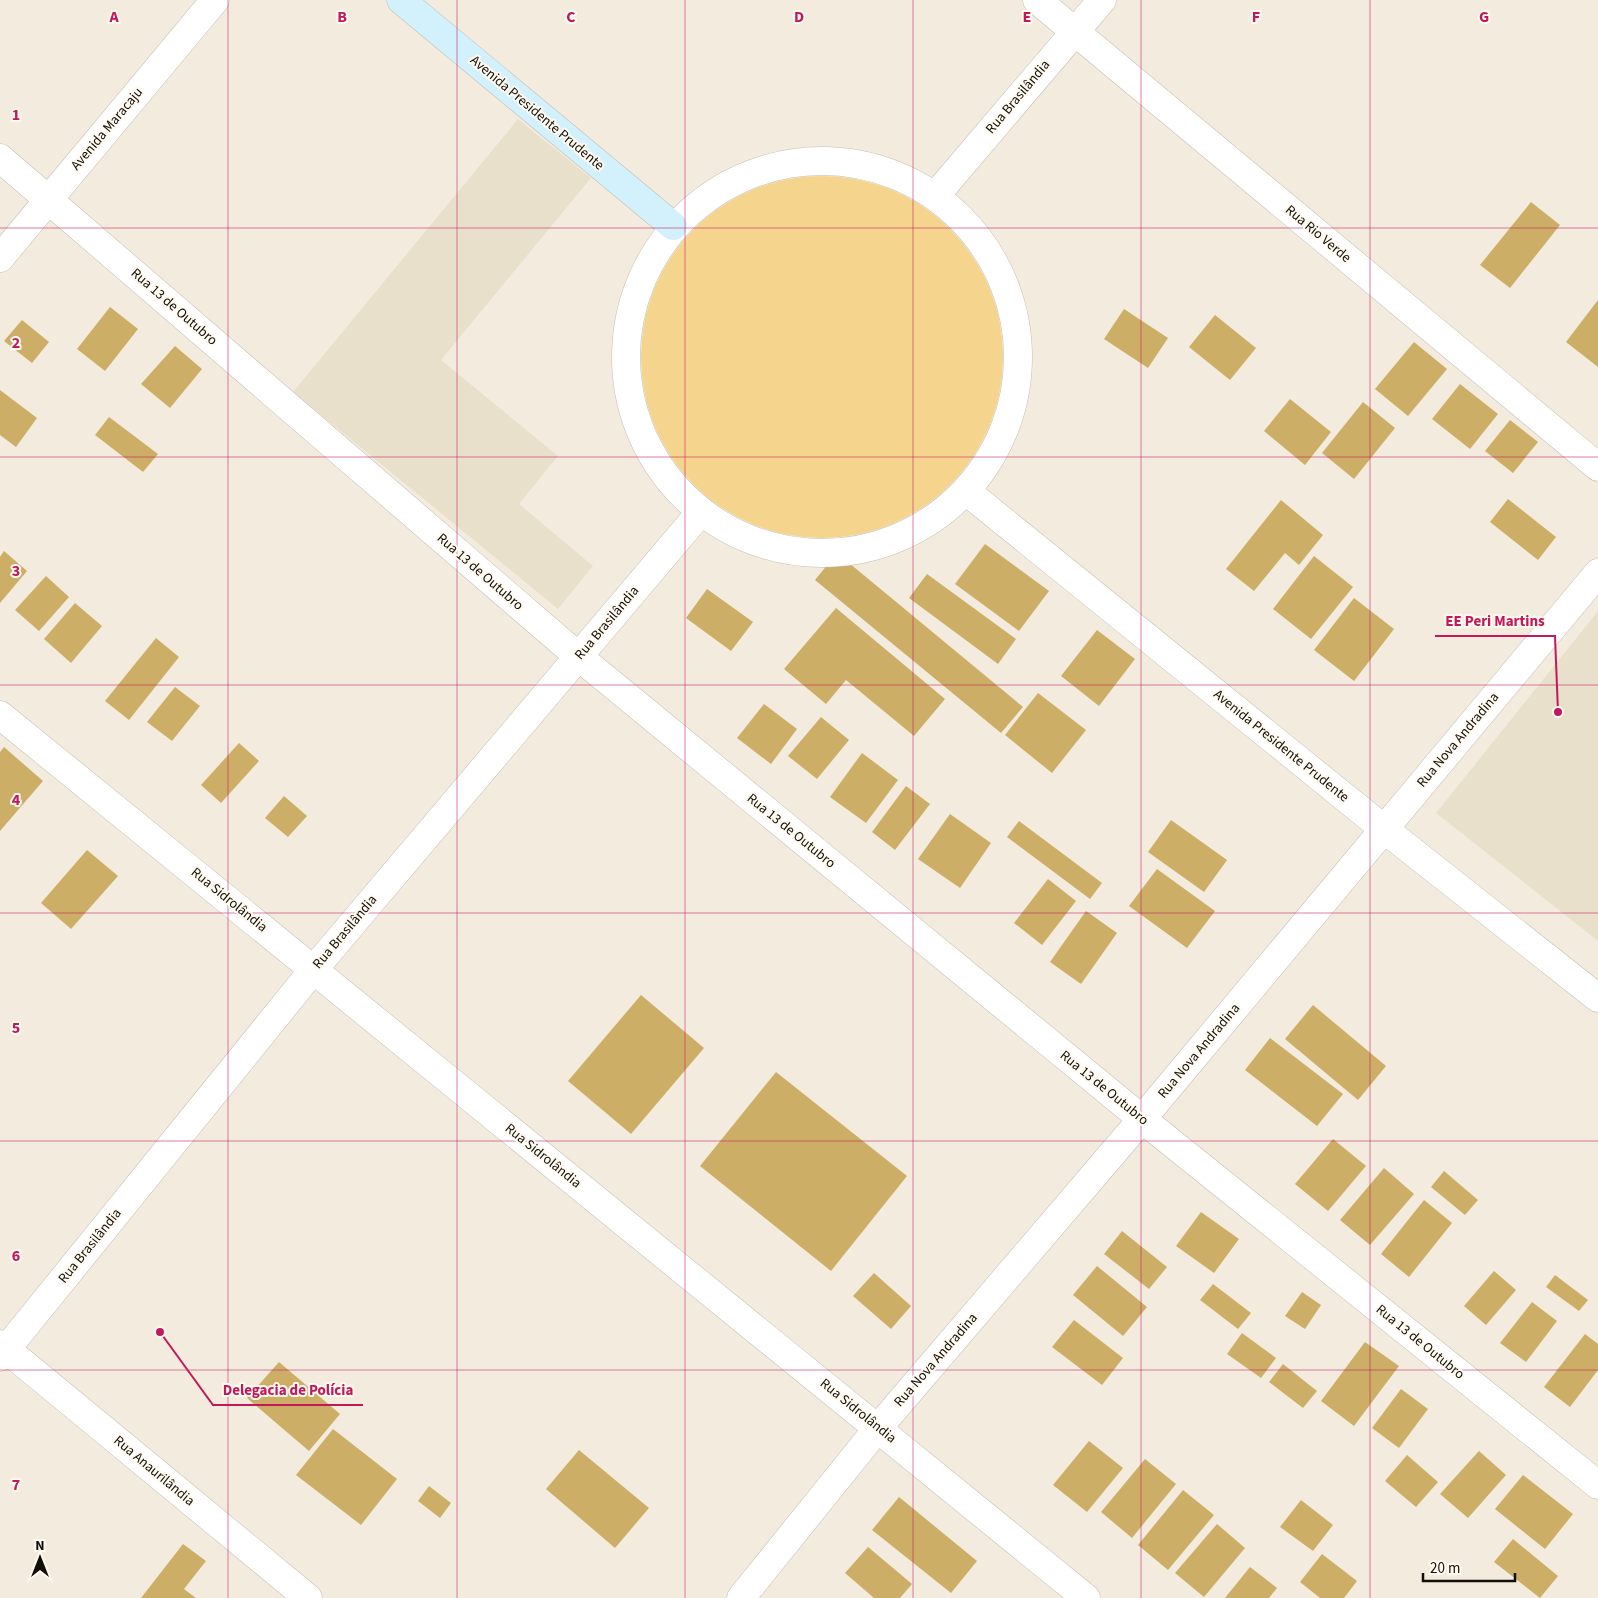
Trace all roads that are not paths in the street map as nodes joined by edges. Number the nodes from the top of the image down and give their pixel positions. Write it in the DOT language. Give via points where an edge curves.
graph roads {
  1 [pos="215,0"];
  2 [pos="401,0"];
  3 [pos="1037,0"];
  4 [pos="1102,0"];
  5 [pos="1074,31"];
  6 [pos="0,158"];
  7 [pos="936,196"];
  8 [pos="48,198"];
  9 [pos="674,226"];
  10 [pos="0,258"];
  11 [pos="1598,467"];
  12 [pos="966,491"];
  13 [pos="699,514"];
  14 [pos="1598,573"];
  15 [pos="578,657"];
  16 [pos="0,715"];
  17 [pos="1384,829"];
  18 [pos="314,969"];
  19 [pos="1598,998"];
  20 [pos="1142,1119"];
  21 [pos="2,1350"];
  22 [pos="878,1428"];
  23 [pos="1598,1485"];
  24 [pos="308,1598"];
  25 [pos="741,1598"];
  26 [pos="1086,1598"];
  1 -- 8 [label="street, Avenida Maracaju"];
  2 -- 9 [label="street, Avenida Presidente Prudente"];
  3 -- 5 [label="street, Rua Rio Verde"];
  4 -- 5 [label="street, Rua Brasilândia"];
  5 -- 7 [label="street, Rua Brasilândia"];
  5 -- 11 [label="street, Rua Rio Verde"];
  6 -- 8 [label="street, Rua 13 de Outubro"];
  7 -- 9 [label="street" via="885,169 810,160 732,181"];
  7 -- 12 [label="street" via="980,237 1014,308 1019,378 998,446"];
  8 -- 10 [label="street, Avenida Maracaju"];
  8 -- 15 [label="street, Rua 13 de Outubro"];
  9 -- 13 [label="street" via="642,273 625,342 634,418 655,462"];
  12 -- 13 [label="street" via="936,518 879,545 810,553 744,537"];
  12 -- 17 [label="street, Avenida Presidente Prudente"];
  13 -- 15 [label="street, Rua Brasilândia"];
  14 -- 17 [label="street, Rua Nova Andradina"];
  15 -- 18 [label="street, Rua Brasilândia"];
  15 -- 20 [label="street, Rua 13 de Outubro"];
  16 -- 18 [label="street, Rua Sidrolândia"];
  17 -- 19 [label="street, Avenida Presidente Prudente"];
  17 -- 20 [label="street, Rua Nova Andradina"];
  18 -- 21 [label="street, Rua Brasilândia"];
  18 -- 22 [label="street, Rua Sidrolândia"];
  20 -- 22 [label="street, Rua Nova Andradina"];
  20 -- 23 [label="street, Rua 13 de Outubro"];
  21 -- 24 [label="street, Rua Anaurilândia"];
  22 -- 25 [label="street, Rua Nova Andradina"];
  22 -- 26 [label="street, Rua Sidrolândia"];
}
